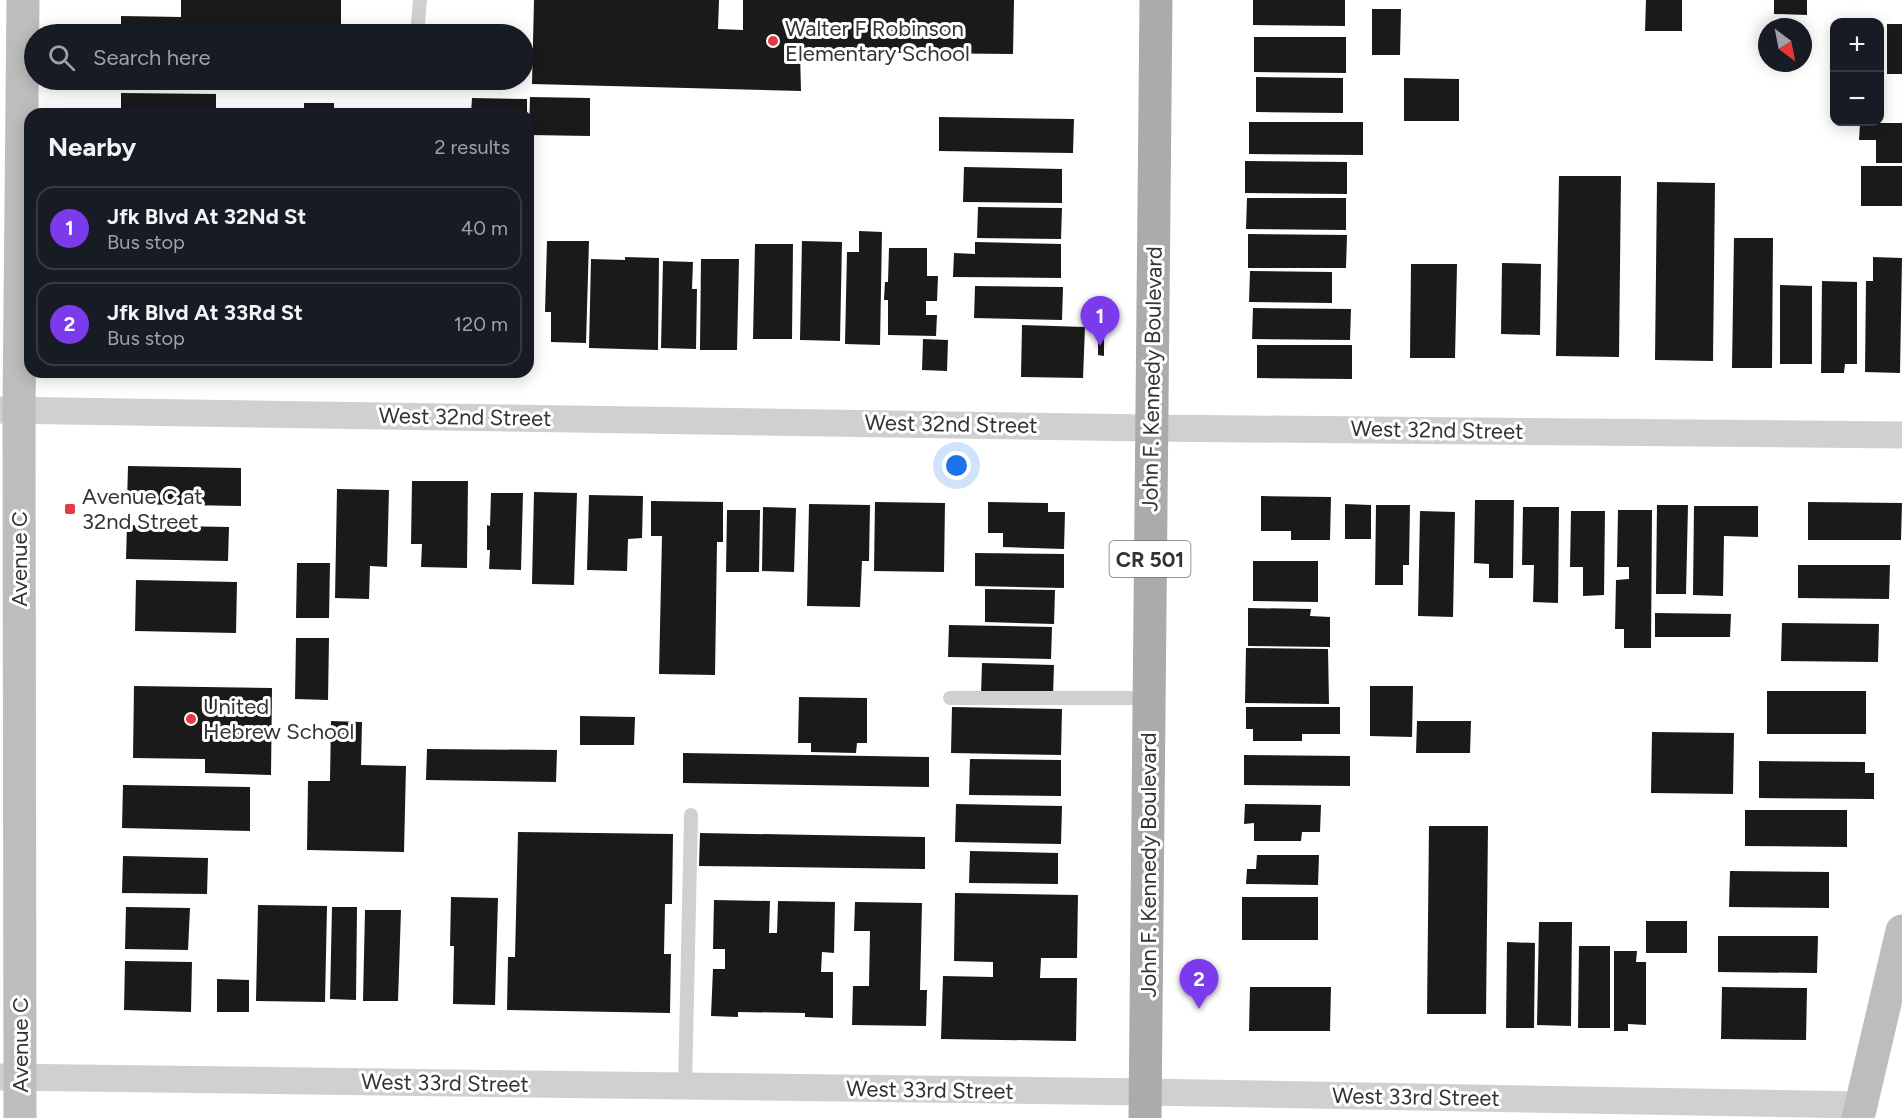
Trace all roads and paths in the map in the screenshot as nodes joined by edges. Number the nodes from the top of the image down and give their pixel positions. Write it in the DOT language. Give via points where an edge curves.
graph roads {
  1 [pos="23,0"];
  2 [pos="420,0"];
  3 [pos="1156,0"];
  4 [pos="418,24"];
  5 [pos="9,410"];
  6 [pos="1151,428"];
  7 [pos="1902,435"];
  8 [pos="950,698"];
  9 [pos="1149,698"];
  10 [pos="691,815"];
  11 [pos="1902,931"];
  12 [pos="10,1077"];
  13 [pos="685,1086"];
  14 [pos="1145,1105"];
  15 [pos="1859,1112"];
  16 [pos="20,1118"];
  1 -- 5 [label="main road, Avenue C"];
  2 -- 4 [label="lane"];
  3 -- 6 [label="main road, John F. Kennedy Boulevard / CR 501"];
  5 -- 6 [label="street, West 32nd Street"];
  5 -- 12 [label="main road, Avenue C"];
  6 -- 7 [label="street, West 32nd Street"];
  6 -- 9 [label="main road, John F. Kennedy Boulevard / CR 501"];
  8 -- 9 [label="lane"];
  9 -- 14 [label="main road, John F. Kennedy Boulevard / CR 501"];
  10 -- 13 [label="lane"];
  11 -- 15 [label="main road"];
  12 -- 13 [label="street, West 33rd Street"];
  12 -- 16 [label="main road, Avenue C"];
  13 -- 14 [label="street, West 33rd Street"];
  14 -- 15 [label="street, West 33rd Street"];
}
